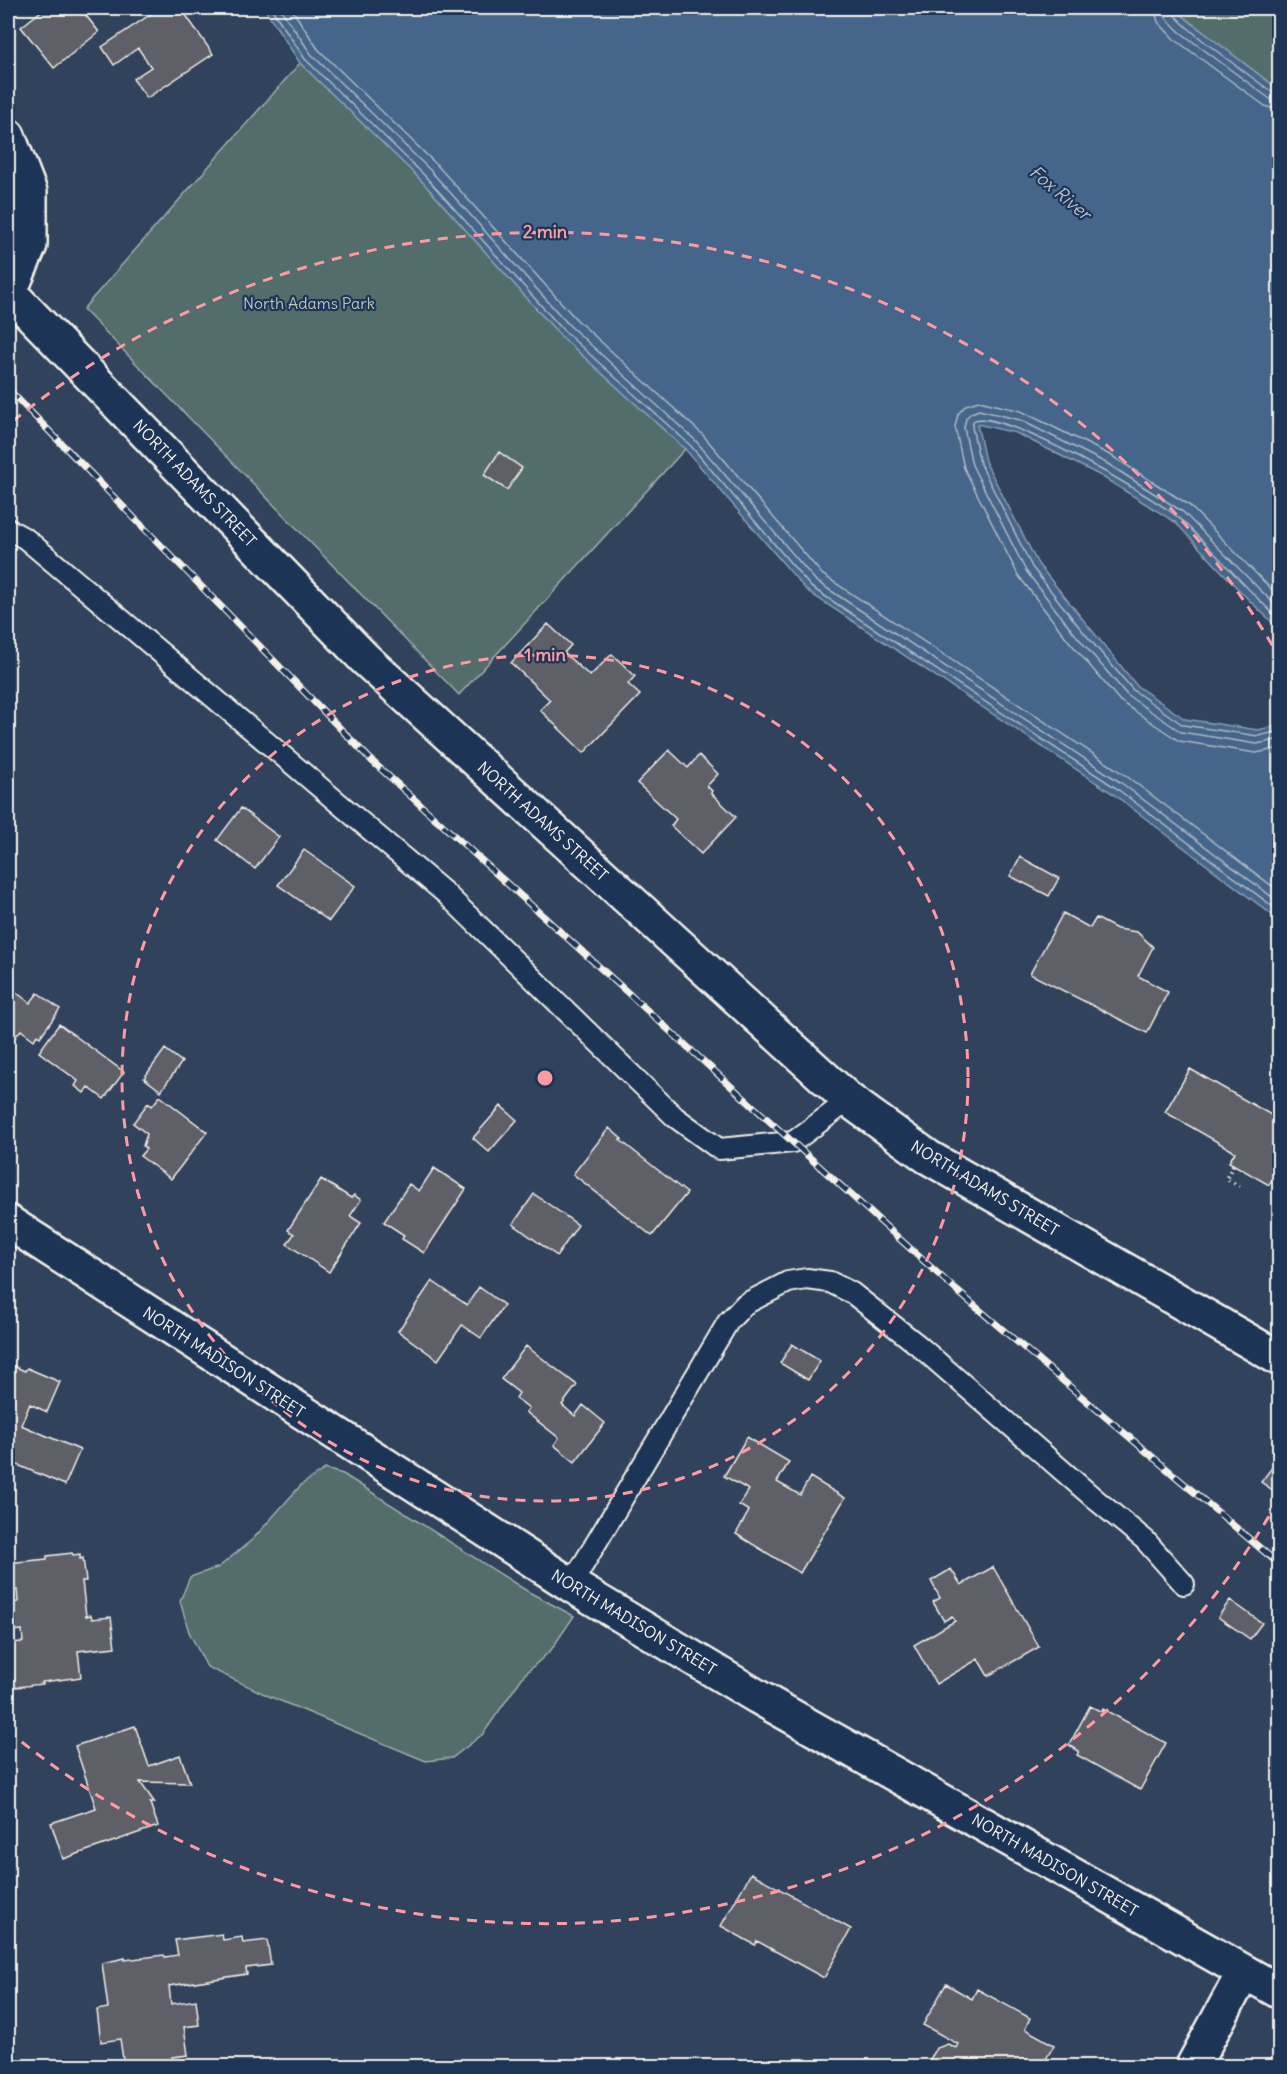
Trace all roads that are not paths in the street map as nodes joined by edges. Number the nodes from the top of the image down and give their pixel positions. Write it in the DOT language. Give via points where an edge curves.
graph roads {
  1 [pos="8,136"];
  2 [pos="9,294"];
  3 [pos="8,529"];
  4 [pos="849,1100"];
  5 [pos="8,1222"];
  6 [pos="1280,1359"];
  7 [pos="1184,1584"];
  8 [pos="571,1585"];
  9 [pos="1244,1972"];
  10 [pos="1280,1992"];
  11 [pos="1193,2067"];
  1 -- 2 [label="street, NORTH ADAMS STREET" via="30,192 30,245"];
  2 -- 4 [label="street, NORTH ADAMS STREET" via="365,659"];
  3 -- 4 [label="lane" via="26,539 446,893 675,1117 719,1149 793,1142"];
  4 -- 6 [label="street, NORTH ADAMS STREET" via="928,1157"];
  5 -- 8 [label="street, NORTH MADISON STREET"];
  7 -- 8 [label="lane" via="1145,1540 918,1345 852,1293 830,1282 807,1279 788,1282 745,1304 728,1322"];
  8 -- 9 [label="street, NORTH MADISON STREET" via="758,1697"];
  9 -- 10 [label="street, NORTH MADISON STREET"];
  9 -- 11 [label="street"];
}
